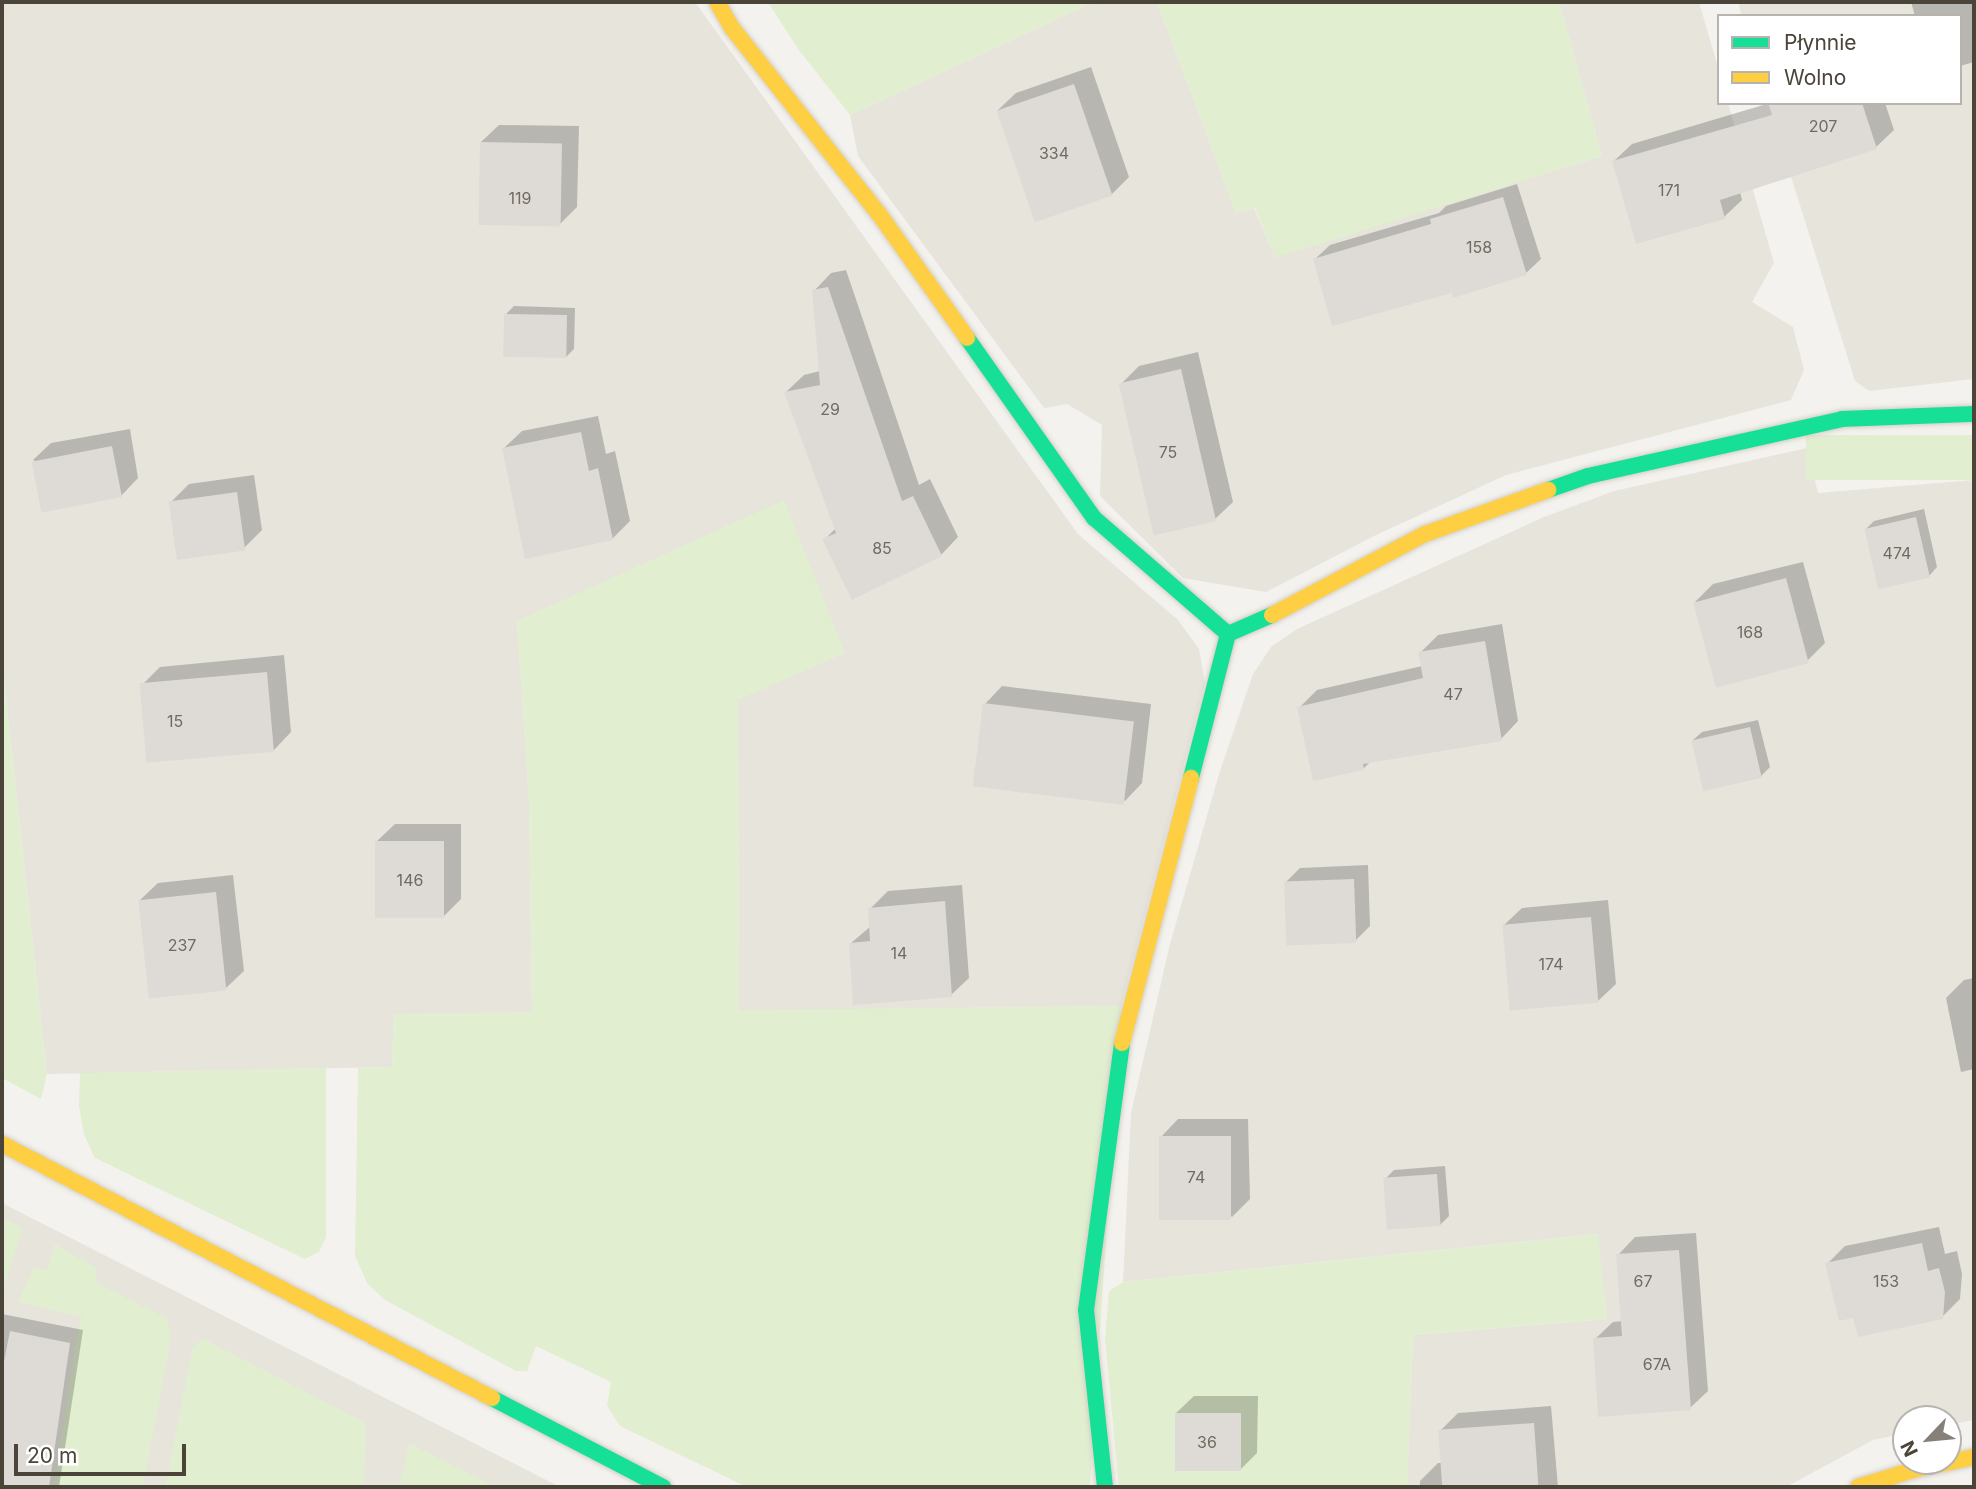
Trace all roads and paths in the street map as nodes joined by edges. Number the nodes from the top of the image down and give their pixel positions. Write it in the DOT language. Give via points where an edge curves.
graph roads {
  1 [pos="717,2"];
  2 [pos="1974,414"];
  3 [pos="1228,634"];
  4 [pos="2,1144"];
  5 [pos="1974,1457"];
  6 [pos="663,1487"];
  7 [pos="1105,1487"];
  8 [pos="1858,1487"];
  1 -- 3 [label="street" via="732,28 886,223 1094,518"];
  2 -- 3 [label="street" via="1842,419 1588,476 1425,534 1295,604"];
  3 -- 7 [label="street" via="1120,1051 1086,1310"];
  4 -- 6 [label="street"];
  5 -- 8 [label="street"];
}
